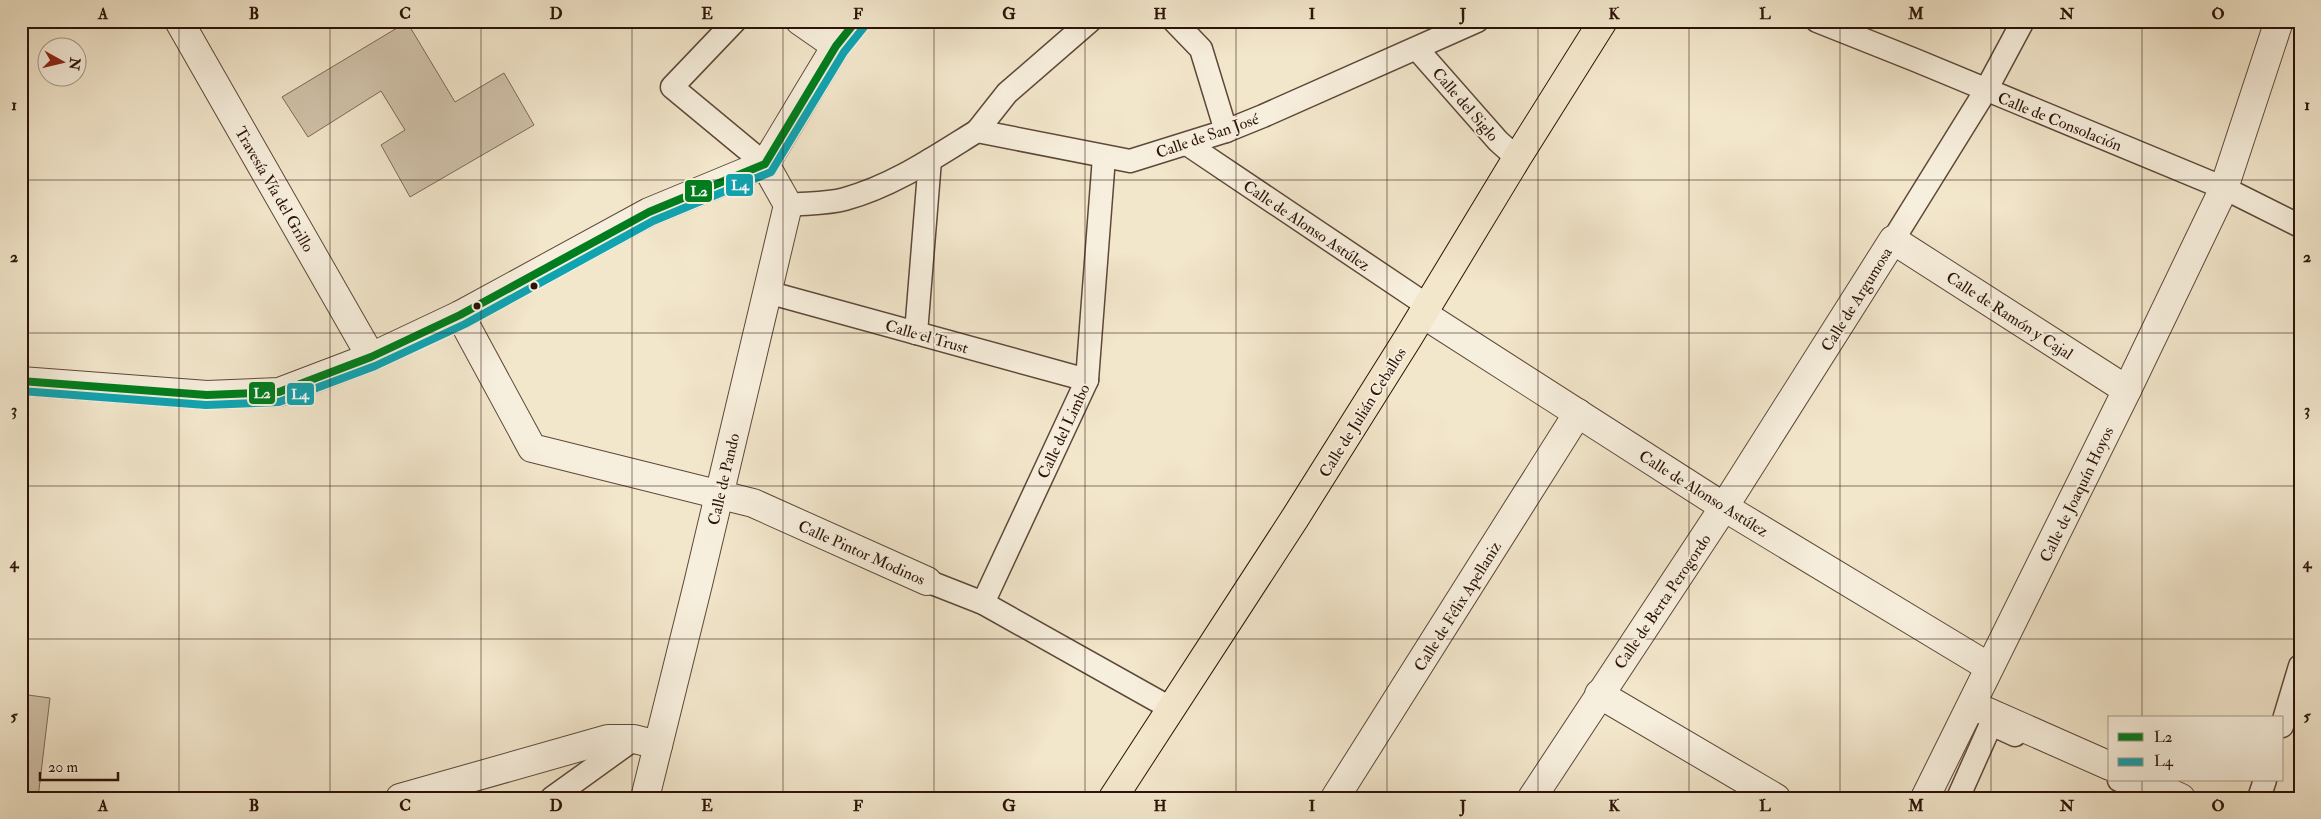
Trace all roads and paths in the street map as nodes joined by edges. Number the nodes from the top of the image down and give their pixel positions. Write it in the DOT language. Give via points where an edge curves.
graph roads {
  1 [pos="178,21"];
  2 [pos="734,21"];
  3 [pos="800,21"];
  4 [pos="856,21"];
  5 [pos="1090,21"];
  6 [pos="1174,21"];
  7 [pos="1476,21"];
  8 [pos="1603,21"];
  9 [pos="1817,21"];
  10 [pos="2022,21"];
  11 [pos="2279,21"];
  12 [pos="836,46"];
  13 [pos="1417,49"];
  14 [pos="1986,90"];
  15 [pos="977,131"];
  16 [pos="1226,131"];
  17 [pos="1186,144"];
  18 [pos="1104,157"];
  19 [pos="1516,158"];
  20 [pos="930,160"];
  21 [pos="765,164"];
  22 [pos="2224,188"];
  23 [pos="788,205"];
  24 [pos="2300,226"];
  25 [pos="1893,240"];
  26 [pos="768,292"];
  27 [pos="1426,310"];
  28 [pos="460,315"];
  29 [pos="916,333"];
  30 [pos="371,357"];
  31 [pos="1088,380"];
  32 [pos="21,381"];
  33 [pos="2127,390"];
  34 [pos="1578,413"];
  35 [pos="719,494"];
  36 [pos="1724,507"];
  37 [pos="927,581"];
  38 [pos="982,603"];
  39 [pos="2300,666"];
  40 [pos="1989,668"];
  41 [pos="1599,694"];
  42 [pos="2295,704"];
  43 [pos="1972,705"];
  44 [pos="1172,709"];
  45 [pos="2284,723"];
  46 [pos="646,742"];
  47 [pos="2108,765"];
  48 [pos="2108,775"];
  49 [pos="2123,782"];
  50 [pos="2146,782"];
  51 [pos="2264,782"];
  52 [pos="400,798"];
  53 [pos="552,798"];
  54 [pos="645,798"];
  55 [pos="1113,798"];
  56 [pos="1335,798"];
  57 [pos="1532,798"];
  58 [pos="1776,798"];
  59 [pos="1925,798"];
  60 [pos="1958,798"];
  61 [pos="2159,798"];
  62 [pos="2181,798"];
  63 [pos="2259,798"];
  1 -- 30 [label="street, Travesía Vía del Grillo"];
  2 -- 21 [label="street" via="672,87"];
  3 -- 12 [label="street"];
  4 -- 12 [label="street"];
  5 -- 15 [label="street" via="1007,94"];
  6 -- 16 [label="street" via="1201,49"];
  7 -- 13 [label="street, Calle de San José"];
  8 -- 19 [label="highway, Calle de Julián Ceballos"];
  9 -- 14 [label="street, Calle de Consolación"];
  10 -- 14 [label="street, Calle de Argumosa"];
  11 -- 22 [label="street, Calle de Joaquín Hoyos"];
  12 -- 21 [label="street"];
  13 -- 16 [label="street, Calle de San José"];
  13 -- 19 [label="street, Calle del Siglo"];
  14 -- 22 [label="street, Calle de Consolación"];
  14 -- 25 [label="street, Calle de Argumosa"];
  15 -- 18 [label="street, Calle de San José"];
  15 -- 20 [label="street"];
  16 -- 17 [label="street, Calle de San José"];
  17 -- 18 [label="street, Calle de San José" via="1130,161"];
  17 -- 27 [label="street, Calle de Alonso Astúlez"];
  18 -- 31 [label="street, Calle del Limbo"];
  19 -- 27 [label="highway, Calle de Julián Ceballos"];
  20 -- 23 [label="street" via="872,190 843,200"];
  20 -- 29 [label="street"];
  21 -- 23 [label="street"];
  21 -- 28 [label="street" via="649,212"];
  22 -- 24 [label="street, Calle de Consolación"];
  22 -- 33 [label="street, Calle de Joaquín Hoyos"];
  23 -- 26 [label="street, Calle de Pando"];
  25 -- 33 [label="street, Calle de Ramón y Cajal"];
  25 -- 36 [label="street, Calle de Argumosa"];
  26 -- 29 [label="street, Calle el Trust"];
  26 -- 35 [label="street, Calle de Pando"];
  27 -- 34 [label="street, Calle de Alonso Astúlez"];
  27 -- 44 [label="highway, Calle de Julián Ceballos"];
  28 -- 30 [label="street"];
  28 -- 35 [label="street, Calle Pintor Modinos" via="532,448"];
  29 -- 31 [label="street, Calle el Trust"];
  30 -- 32 [label="street" via="279,392 207,394"];
  31 -- 38 [label="street, Calle del Limbo"];
  33 -- 40 [label="street, Calle de Joaquín Hoyos"];
  34 -- 36 [label="street, Calle de Alonso Astúlez"];
  34 -- 56 [label="street, Calle de Félix Apellaniz"];
  35 -- 37 [label="street, Calle Pintor Modinos" via="753,503"];
  35 -- 46 [label="street, Calle de Pando"];
  36 -- 40 [label="street, Calle de Alonso Astúlez"];
  36 -- 41 [label="street, Calle de Berta Perogordo"];
  37 -- 38 [label="street, Calle Pintor Modinos"];
  38 -- 44 [label="street, Calle Pintor Modinos"];
  39 -- 42 [label="street"];
  40 -- 43 [label="street, Calle de Joaquín Hoyos"];
  41 -- 57 [label="street, Calle de Berta Perogordo"];
  41 -- 58 [label="street"];
  42 -- 45 [label="street"];
  43 -- 47 [label="street"];
  43 -- 59 [label="street, Calle de Joaquín Hoyos"];
  44 -- 55 [label="highway, Calle de Julián Ceballos"];
  46 -- 52 [label="street" via="608,739"];
  46 -- 53 [label="street"];
  46 -- 54 [label="street, Calle de Pando"];
  48 -- 60 [label="street" via="1991,724"];
  49 -- 61 [label="street"];
  50 -- 62 [label="street"];
  51 -- 63 [label="street"];
}
